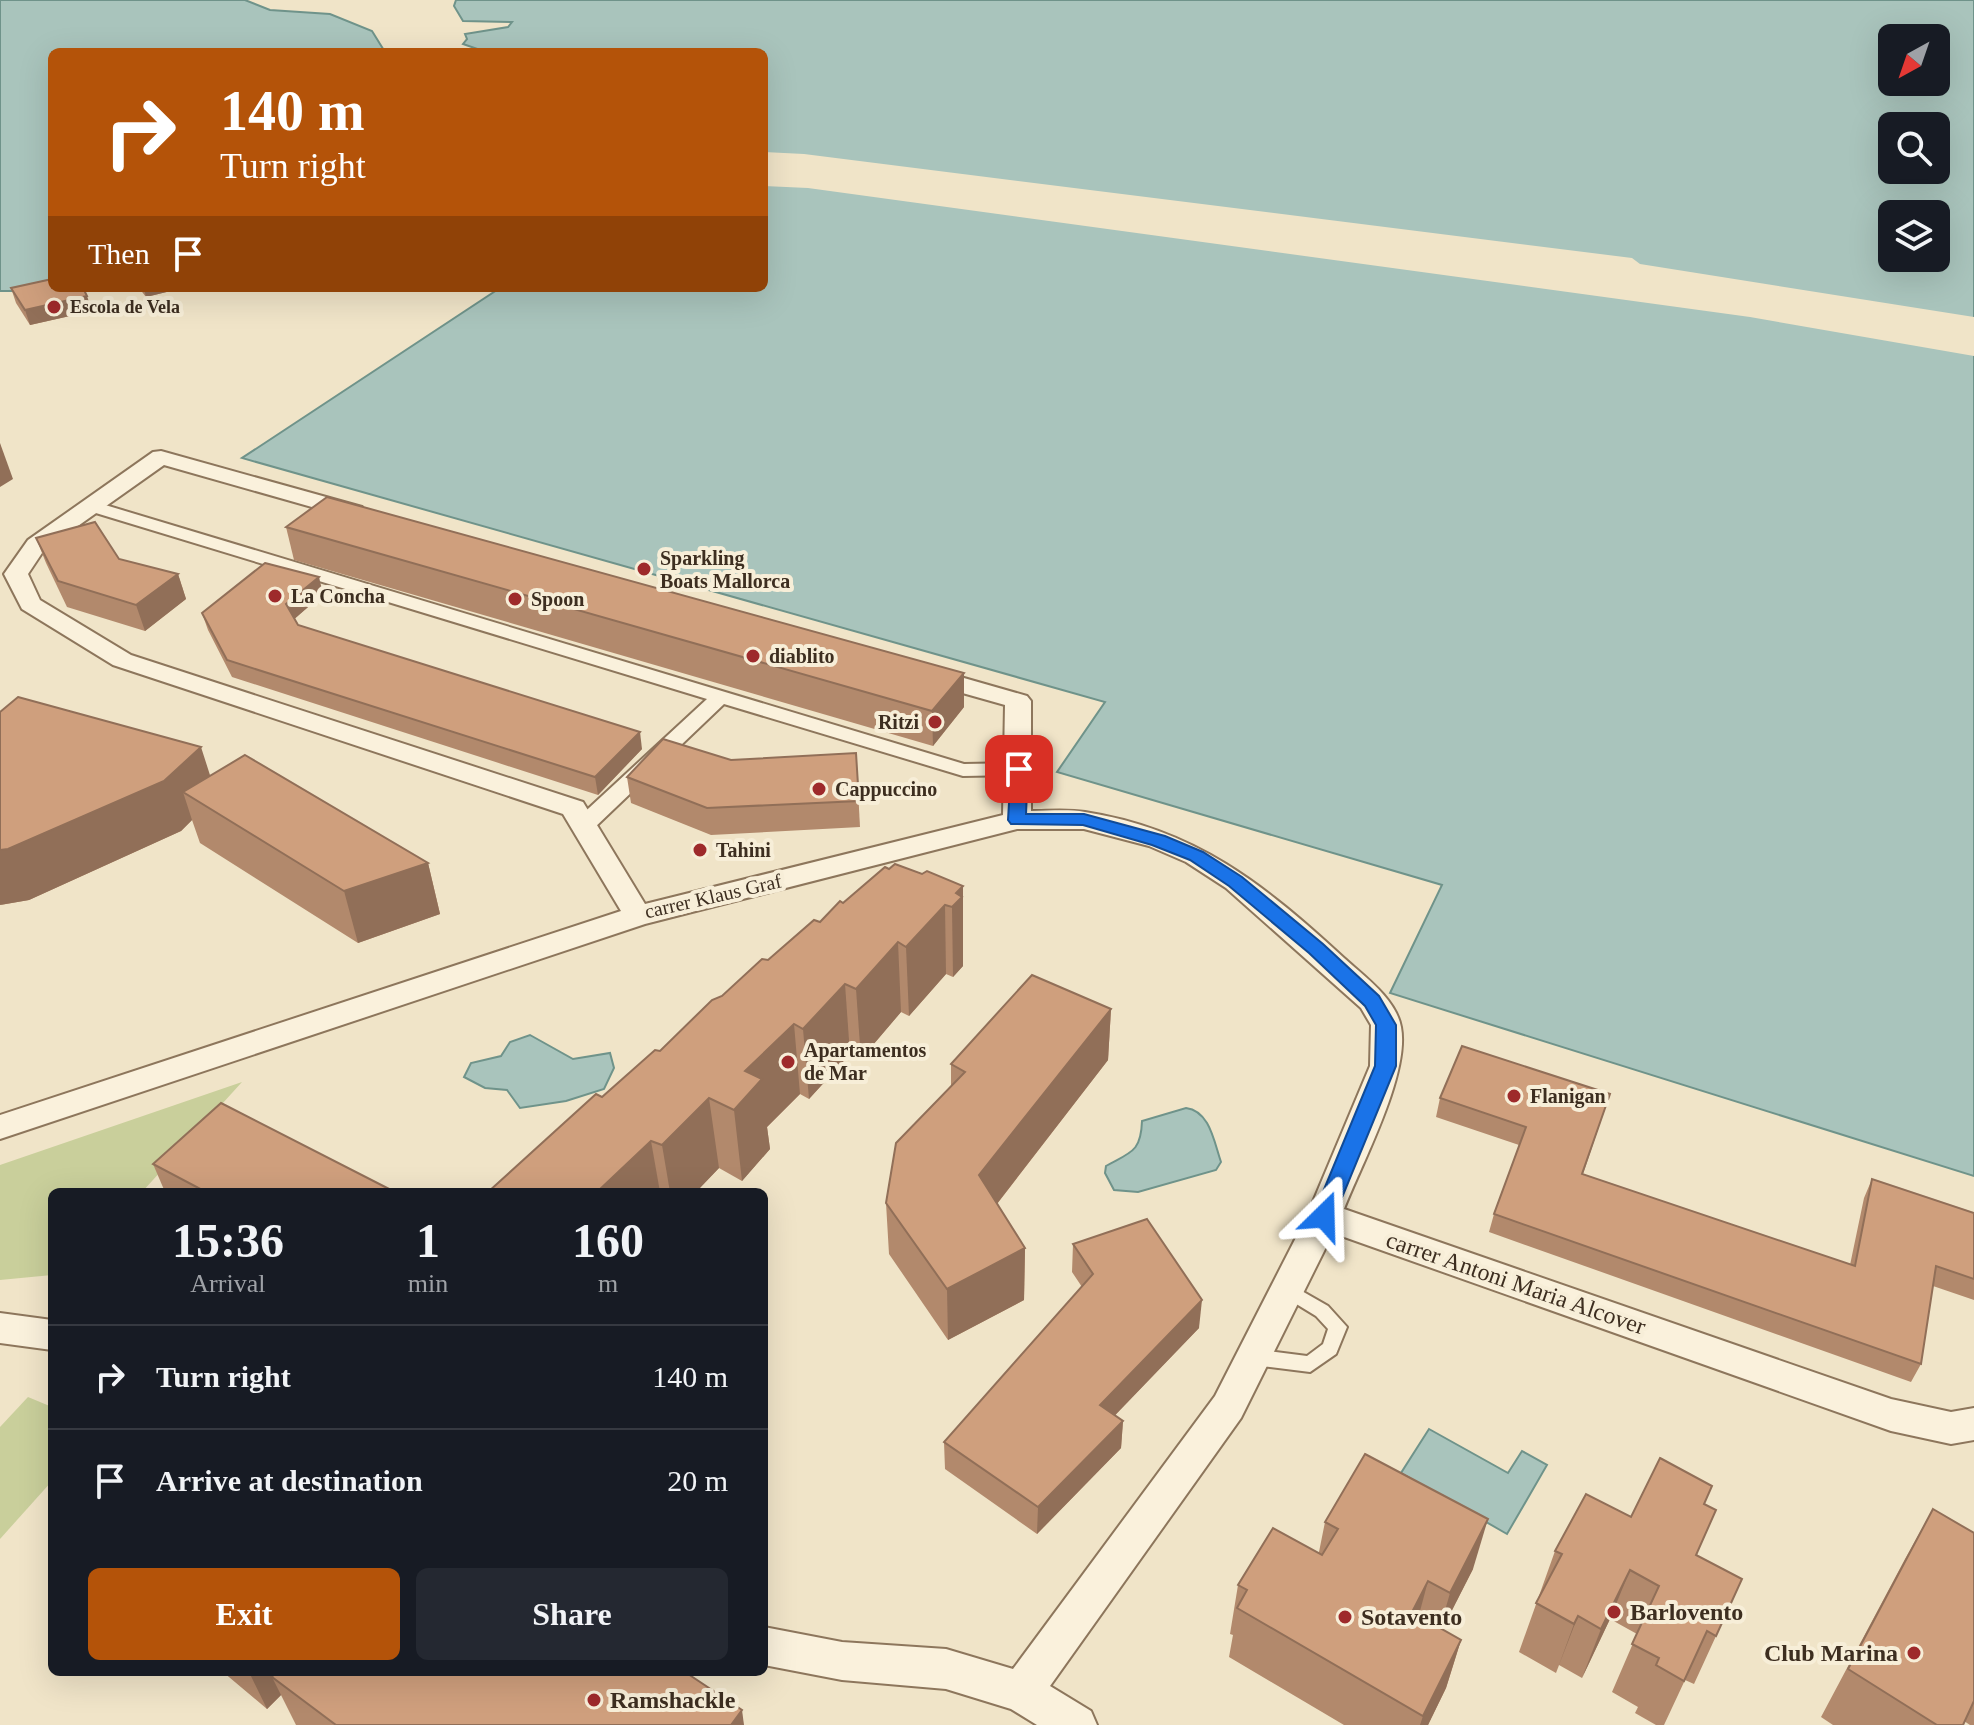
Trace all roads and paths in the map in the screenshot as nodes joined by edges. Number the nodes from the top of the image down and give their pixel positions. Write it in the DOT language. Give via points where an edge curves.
graph roads {
  1 [pos="92,506"];
  2 [pos="375,518"];
  3 [pos="911,671"];
  4 [pos="719,698"];
  5 [pos="1019,769"];
  6 [pos="1017,820"];
  7 [pos="584,825"];
  8 [pos="638,916"];
  9 [pos="0,1127"];
  10 [pos="1324,1216"];
  11 [pos="1286,1289"];
  12 [pos="0,1328"];
  13 [pos="48,1334"];
  14 [pos="1253,1357"];
  15 [pos="1974,1424"];
  16 [pos="768,1647"];
  17 [pos="1021,1692"];
  18 [pos="1076,1725"];
  1 -- 2 [label="street, carrer Klaus Graf" via="161,457"];
  1 -- 4 [label="street"];
  1 -- 7 [label="street, carrer Klaus Graf" via="36,545 16,574 30,604 122,660 573,808"];
  3 -- 5 [label="street" via="1018,701"];
  4 -- 5 [label="street" via="963,770"];
  4 -- 7 [label="street"];
  5 -- 6 [label="street"];
  6 -- 8 [label="street, carrer Klaus Graf"];
  6 -- 10 [label="street, carrer Klaus Graf" via="1084,820 1196,856 1236,881 1372,1001 1386,1025 1386,1066"];
  7 -- 8 [label="street, carrer Klaus Graf"];
  8 -- 9 [label="street"];
  10 -- 11 [label="street"];
  10 -- 15 [label="street, carrer Antoni Maria Alcover" via="1891,1415 1951,1428"];
  11 -- 14 [label="street"];
  11 -- 14 [label="lane" via="1338,1327 1330,1349 1310,1364"];
  12 -- 13 [label="street"];
  14 -- 17 [label="street" via="1228,1407"];
  16 -- 17 [label="street" via="842,1661 946,1669"];
  17 -- 18 [label="street"];
}
